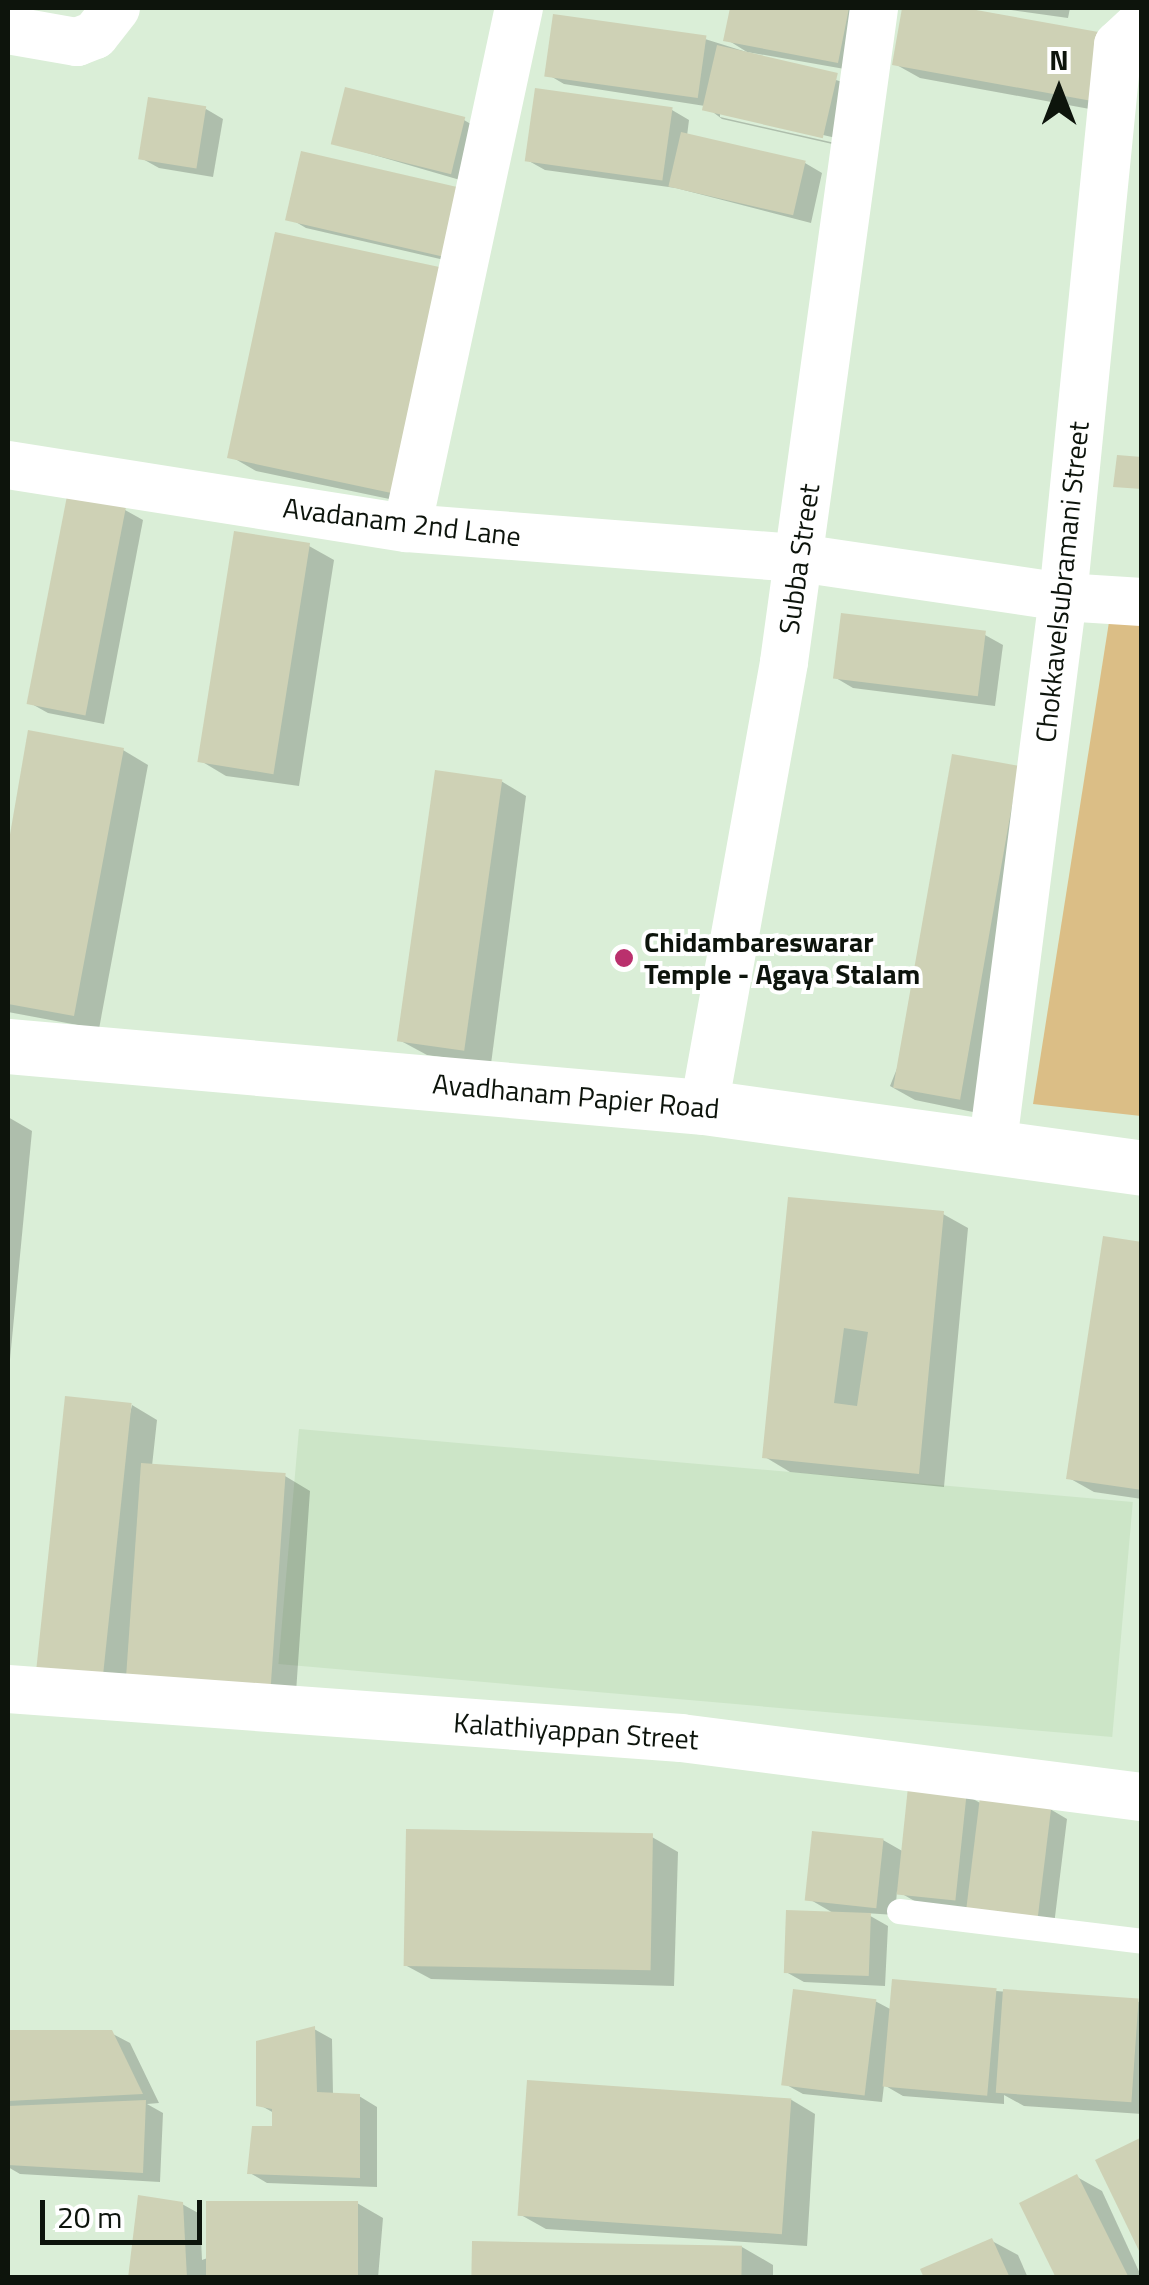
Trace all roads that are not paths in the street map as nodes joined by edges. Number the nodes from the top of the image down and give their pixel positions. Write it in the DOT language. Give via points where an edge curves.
graph roads {
  1 [pos="116,8"];
  2 [pos="519,8"];
  3 [pos="874,8"];
  4 [pos="1142,23"];
  5 [pos="8,30"];
  6 [pos="8,465"];
  7 [pos="407,528"];
  8 [pos="800,558"];
  9 [pos="1063,597"];
  10 [pos="1142,602"];
  11 [pos="8,1046"];
  12 [pos="704,1107"];
  13 [pos="992,1150"];
  14 [pos="1142,1168"];
  15 [pos="8,1689"];
  16 [pos="1142,1797"];
  17 [pos="899,1912"];
  18 [pos="1142,1941"];
  1 -- 5 [label="street" via="95,35 77,42"];
  2 -- 7 [label="street"];
  3 -- 8 [label="street, Subba Street"];
  4 -- 9 [label="street, Chokkavelsubramani Street" via="1118,45"];
  6 -- 7 [label="street, Avadanam 2nd Lane"];
  7 -- 8 [label="street, Avadanam 2nd Lane"];
  8 -- 9 [label="street, Avadanam 2nd Lane"];
  8 -- 12 [label="street, Subba Street"];
  9 -- 10 [label="street, Avadanam 2nd Lane"];
  9 -- 13 [label="street, Chokkavelsubramani Street"];
  11 -- 12 [label="street, Avadhanam Papier Road"];
  12 -- 13 [label="street, Avadhanam Papier Road"];
  13 -- 14 [label="street, Avadhanam Papier Road"];
  15 -- 16 [label="street, Kalathiyappan Street" via="682,1738"];
  17 -- 18 [label="lane"];
}
